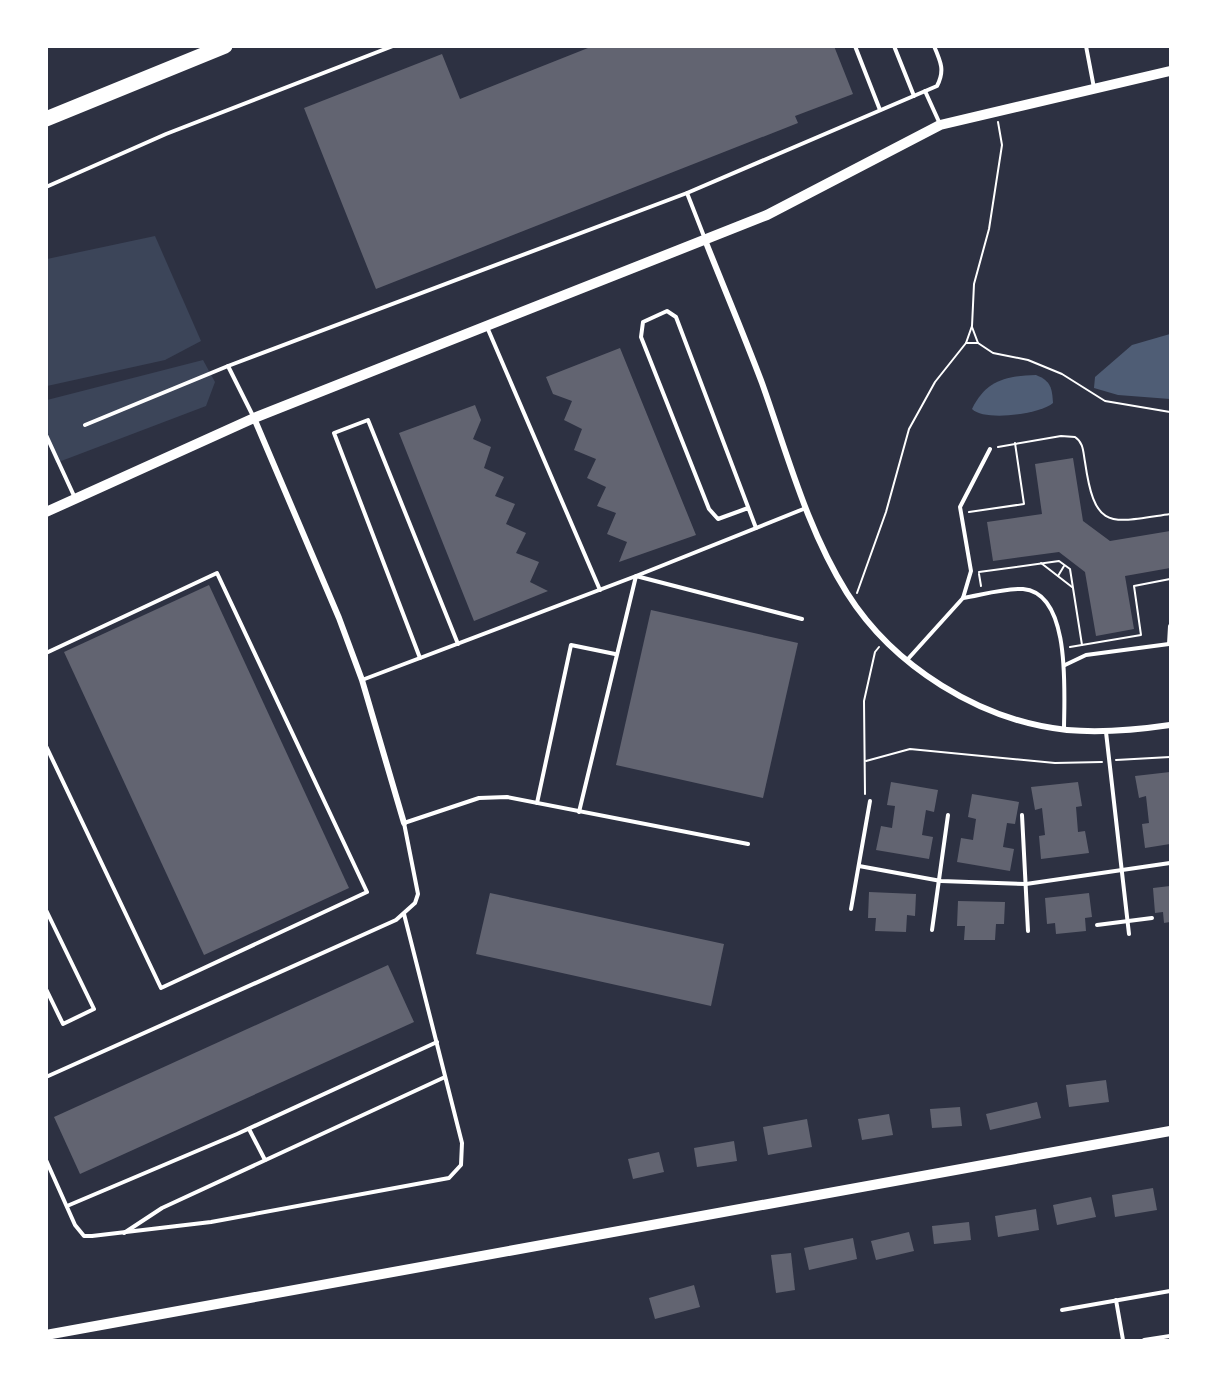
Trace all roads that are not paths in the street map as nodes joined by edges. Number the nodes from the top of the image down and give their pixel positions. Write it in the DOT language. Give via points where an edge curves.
graph roads {
  1 [pos="225,46"];
  2 [pos="393,46"];
  3 [pos="855,46"];
  4 [pos="894,46"];
  5 [pos="934,46"];
  6 [pos="1086,46"];
  7 [pos="1170,72"];
  8 [pos="1094,89"];
  9 [pos="925,91"];
  10 [pos="914,96"];
  11 [pos="880,110"];
  12 [pos="46,119"];
  13 [pos="940,125"];
  14 [pos="46,187"];
  15 [pos="687,193"];
  16 [pos="705,240"];
  17 [pos="487,326"];
  18 [pos="228,366"];
  19 [pos="254,418"];
  20 [pos="85,425"];
  21 [pos="46,435"];
  22 [pos="990,449"];
  23 [pos="75,499"];
  24 [pos="807,507"];
  25 [pos="748,508"];
  26 [pos="46,512"];
  27 [pos="756,528"];
  28 [pos="636,576"];
  29 [pos="600,590"];
  30 [pos="963,598"];
  31 [pos="802,619"];
  32 [pos="1170,626"];
  33 [pos="458,644"];
  34 [pos="46,653"];
  35 [pos="615,654"];
  36 [pos="420,658"];
  37 [pos="907,660"];
  38 [pos="1065,665"];
  39 [pos="362,680"];
  40 [pos="1170,725"];
  41 [pos="1064,730"];
  42 [pos="1106,731"];
  43 [pos="46,746"];
  44 [pos="870,801"];
  45 [pos="537,803"];
  46 [pos="579,812"];
  47 [pos="948,814"];
  48 [pos="1022,815"];
  49 [pos="404,823"];
  50 [pos="748,844"];
  51 [pos="1170,863"];
  52 [pos="859,866"];
  53 [pos="1123,870"];
  54 [pos="941,881"];
  55 [pos="1026,884"];
  56 [pos="851,909"];
  57 [pos="46,910"];
  58 [pos="404,914"];
  59 [pos="1152,918"];
  60 [pos="1128,921"];
  61 [pos="1097,925"];
  62 [pos="932,930"];
  63 [pos="1028,931"];
  64 [pos="1129,934"];
  65 [pos="46,989"];
  66 [pos="436,1042"];
  67 [pos="46,1077"];
  68 [pos="446,1077"];
  69 [pos="249,1129"];
  70 [pos="1170,1131"];
  71 [pos="46,1160"];
  72 [pos="265,1160"];
  73 [pos="67,1206"];
  74 [pos="124,1233"];
  75 [pos="1170,1291"];
  76 [pos="1116,1300"];
  77 [pos="1062,1310"];
  78 [pos="46,1335"];
  79 [pos="1170,1336"];
  80 [pos="1123,1341"];
  81 [pos="1144,1341"];
  1 -- 12 [label="highway"];
  2 -- 14 [label="lane" via="166,134"];
  3 -- 11 [label="lane"];
  4 -- 10 [label="lane"];
  5 -- 9 [label="lane" via="942,76 937,86"];
  6 -- 8 [label="lane"];
  7 -- 8 [label="main road"];
  8 -- 13 [label="main road"];
  9 -- 10 [label="lane"];
  9 -- 13 [label="lane"];
  10 -- 11 [label="lane"];
  11 -- 15 [label="lane"];
  13 -- 16 [label="main road" via="768,215"];
  15 -- 16 [label="lane"];
  15 -- 18 [label="lane"];
  16 -- 17 [label="main road"];
  16 -- 24 [label="street"];
  17 -- 19 [label="main road"];
  17 -- 29 [label="lane"];
  18 -- 19 [label="lane"];
  18 -- 20 [label="lane"];
  19 -- 23 [label="main road"];
  19 -- 39 [label="street"];
  21 -- 23 [label="lane"];
  22 -- 30 [label="lane" via="960,507 971,571"];
  23 -- 26 [label="main road"];
  24 -- 27 [label="lane"];
  24 -- 37 [label="street" via="834,571 852,600"];
  25 -- 25 [label="lane" via="676,317 667,311 643,322 641,337 709,509 718,519"];
  25 -- 27 [label="lane"];
  27 -- 28 [label="lane"];
  28 -- 29 [label="lane"];
  28 -- 31 [label="lane"];
  28 -- 35 [label="lane"];
  29 -- 33 [label="lane"];
  30 -- 37 [label="lane"];
  30 -- 38 [label="lane" via="1024,589 1047,600 1054,612"];
  32 -- 38 [label="lane" via="1169,644 1086,655"];
  33 -- 36 [label="lane"];
  33 -- 36 [label="lane" via="368,420 334,433"];
  34 -- 43 [label="lane" via="217,573 367,892 161,988"];
  35 -- 45 [label="lane" via="571,645"];
  35 -- 46 [label="lane"];
  36 -- 39 [label="lane"];
  37 -- 41 [label="street" via="958,695 985,708"];
  38 -- 41 [label="lane"];
  39 -- 49 [label="street"];
  40 -- 42 [label="street"];
  41 -- 42 [label="street"];
  42 -- 53 [label="lane"];
  44 -- 52 [label="lane"];
  45 -- 46 [label="lane"];
  45 -- 49 [label="lane" via="507,796 479,798"];
  46 -- 50 [label="lane"];
  47 -- 54 [label="lane"];
  48 -- 55 [label="lane"];
  49 -- 58 [label="lane" via="418,894"];
  51 -- 53 [label="lane"];
  52 -- 54 [label="lane"];
  52 -- 56 [label="lane"];
  53 -- 55 [label="lane"];
  53 -- 60 [label="lane"];
  54 -- 55 [label="lane"];
  54 -- 62 [label="lane"];
  55 -- 63 [label="lane"];
  57 -- 65 [label="lane" via="94,1009 63,1024"];
  58 -- 66 [label="lane"];
  58 -- 67 [label="lane" via="396,921"];
  59 -- 60 [label="lane"];
  60 -- 61 [label="lane"];
  60 -- 64 [label="lane"];
  66 -- 68 [label="lane"];
  66 -- 69 [label="lane"];
  68 -- 72 [label="lane"];
  68 -- 74 [label="lane" via="462,1143 461,1165 449,1178 211,1222"];
  69 -- 72 [label="lane"];
  69 -- 73 [label="lane"];
  70 -- 78 [label="main road"];
  71 -- 73 [label="lane"];
  72 -- 74 [label="lane" via="162,1208"];
  73 -- 74 [label="lane" via="84,1236"];
  75 -- 76 [label="lane"];
  76 -- 77 [label="lane"];
  76 -- 80 [label="lane"];
  79 -- 81 [label="lane"];
}
